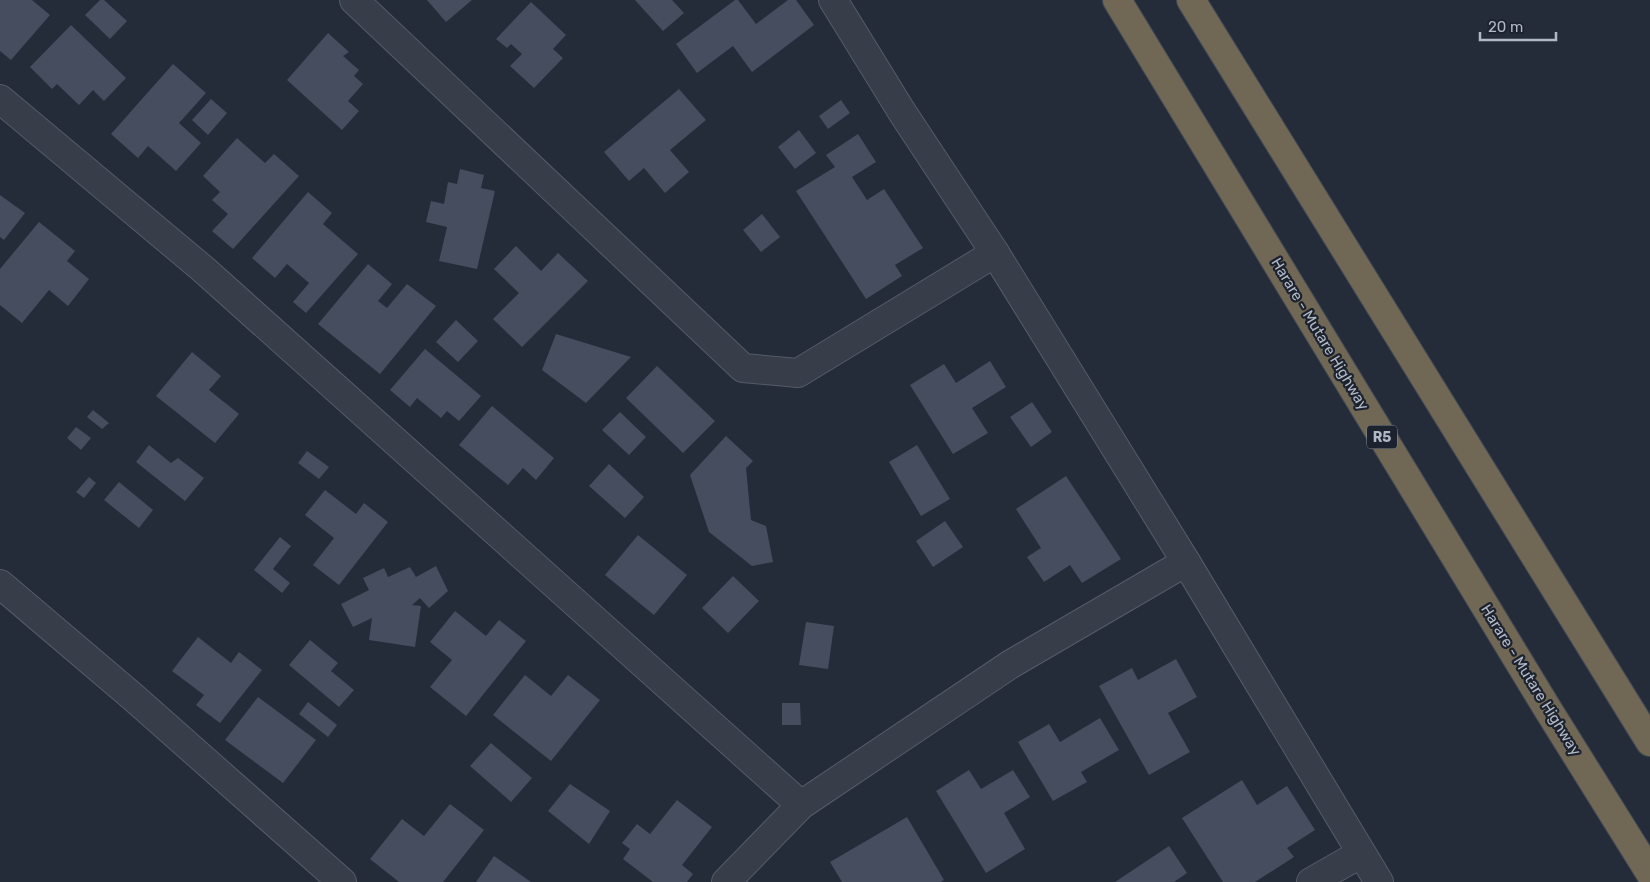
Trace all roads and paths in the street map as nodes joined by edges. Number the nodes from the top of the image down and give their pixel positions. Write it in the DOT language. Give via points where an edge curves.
graph roads {
  1 [pos="354,0"];
  2 [pos="834,0"];
  3 [pos="1117,0"];
  4 [pos="1191,0"];
  5 [pos="0,99"];
  6 [pos="995,253"];
  7 [pos="1186,562"];
  8 [pos="0,584"];
  9 [pos="1650,742"];
  10 [pos="801,805"];
  11 [pos="1360,854"];
  12 [pos="1650,873"];
  13 [pos="342,882"];
  14 [pos="726,882"];
  15 [pos="1310,882"];
  16 [pos="1379,882"];
  1 -- 6 [label="street" via="743,368 798,373"];
  2 -- 6 [label="street" via="902,112"];
  3 -- 12 [label="highway, Harare - Mutare Highway / R5"];
  4 -- 9 [label="highway"];
  5 -- 10 [label="street" via="203,269"];
  6 -- 7 [label="street"];
  7 -- 10 [label="street" via="1011,664"];
  7 -- 11 [label="street"];
  8 -- 13 [label="street"];
  10 -- 14 [label="street"];
  11 -- 15 [label="street"];
  11 -- 16 [label="street"];
}
